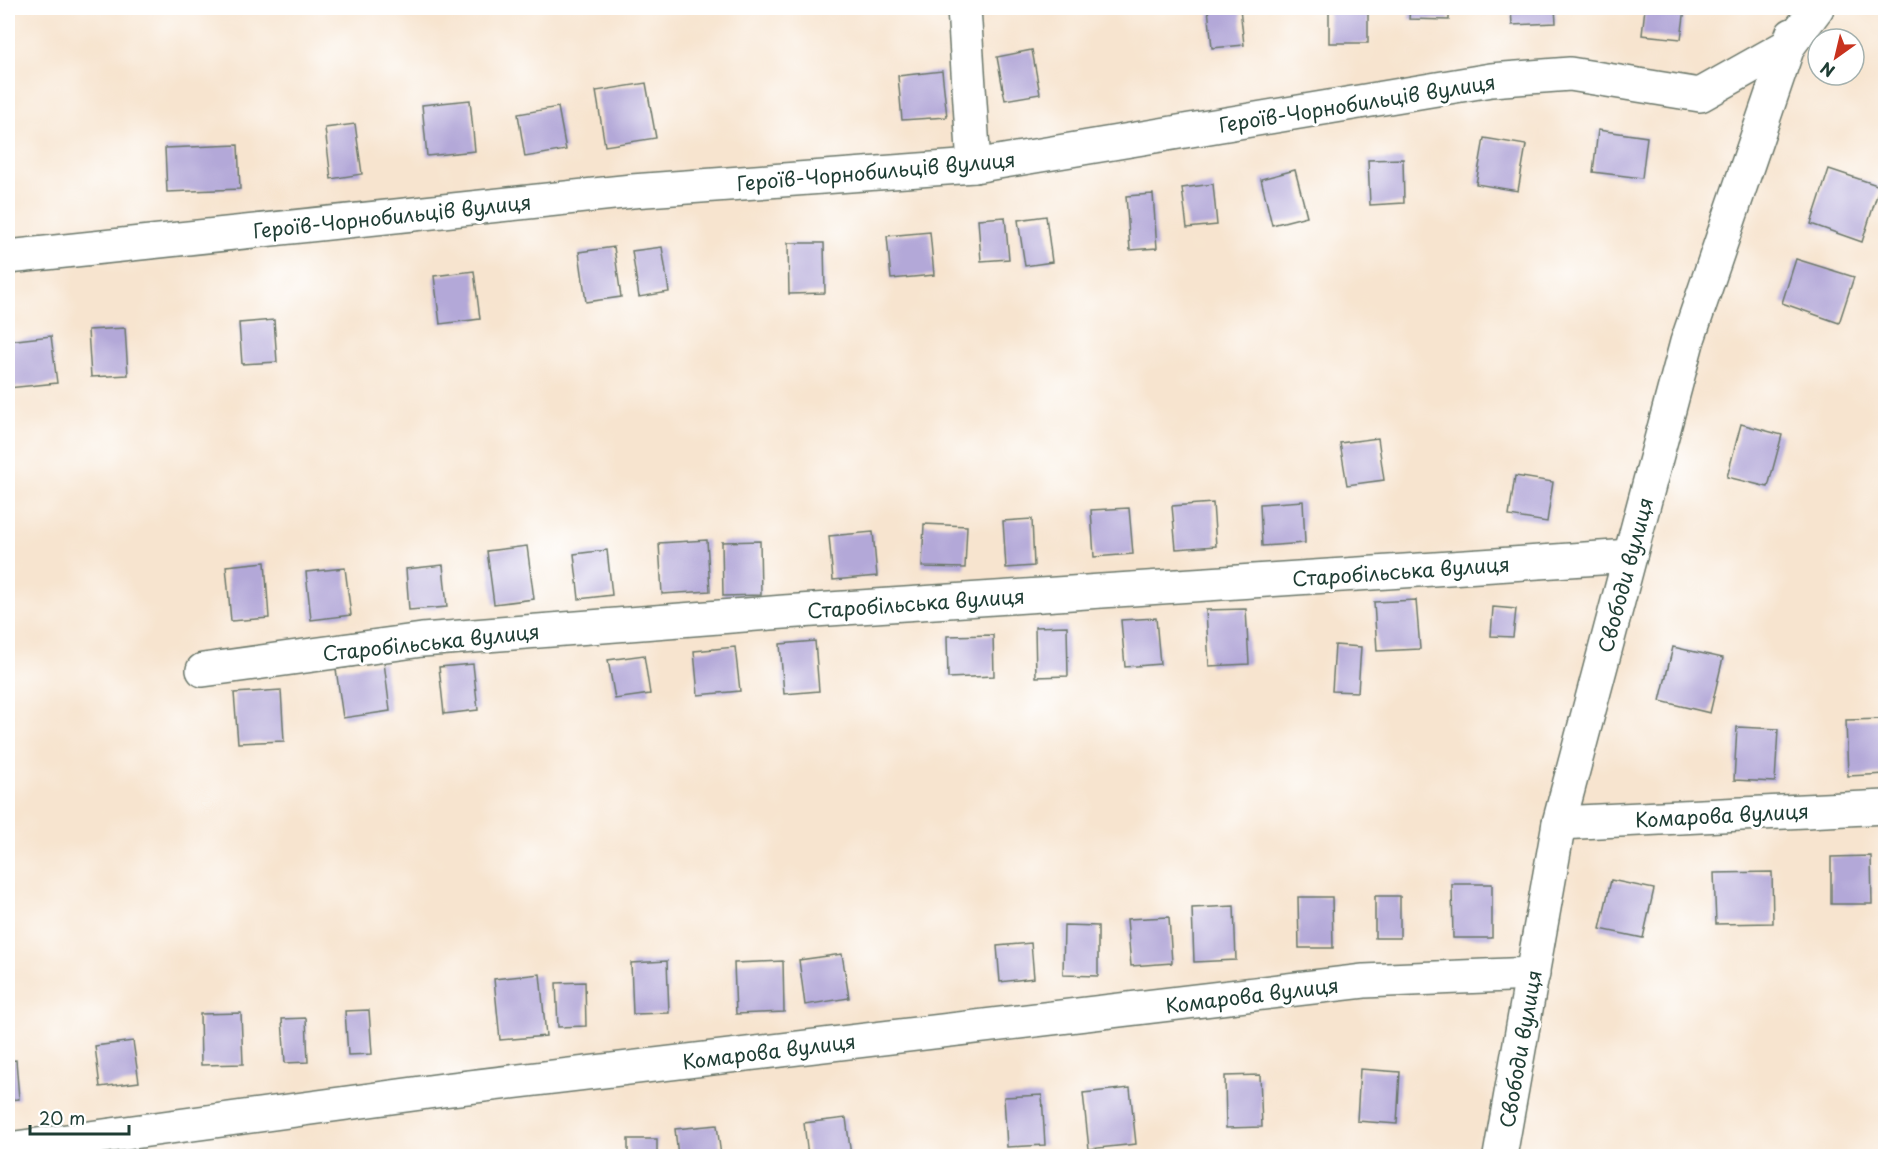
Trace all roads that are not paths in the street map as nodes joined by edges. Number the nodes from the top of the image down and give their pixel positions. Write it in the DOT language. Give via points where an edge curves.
graph roads {
  1 [pos="964,8"];
  2 [pos="1802,8"];
  3 [pos="1817,8"];
  4 [pos="1789,45"];
  5 [pos="974,165"];
  6 [pos="8,257"];
  7 [pos="1630,556"];
  8 [pos="203,669"];
  9 [pos="1886,807"];
  10 [pos="1559,823"];
  11 [pos="1533,974"];
  12 [pos="8,1149"];
  13 [pos="1500,1156"];
  1 -- 5 [label="street"];
  2 -- 4 [label="street, Свободи вулиця"];
  3 -- 4 [label="street, Героїв-Чорнобильців вулиця"];
  4 -- 5 [label="street, Героїв-Чорнобильців вулиця" via="1700,95 1570,74 1491,80"];
  4 -- 7 [label="street, Свободи вулиця" via="1687,342"];
  5 -- 6 [label="street, Героїв-Чорнобильців вулиця" via="632,191"];
  7 -- 8 [label="street, Старобільська вулиця" via="808,610 422,640"];
  7 -- 10 [label="street, Свободи вулиця"];
  9 -- 10 [label="street, Комарова вулиця"];
  10 -- 11 [label="street, Свободи вулиця"];
  11 -- 12 [label="street, Комарова вулиця" via="1364,981 454,1089"];
  11 -- 13 [label="street, Свободи вулиця"];
}
